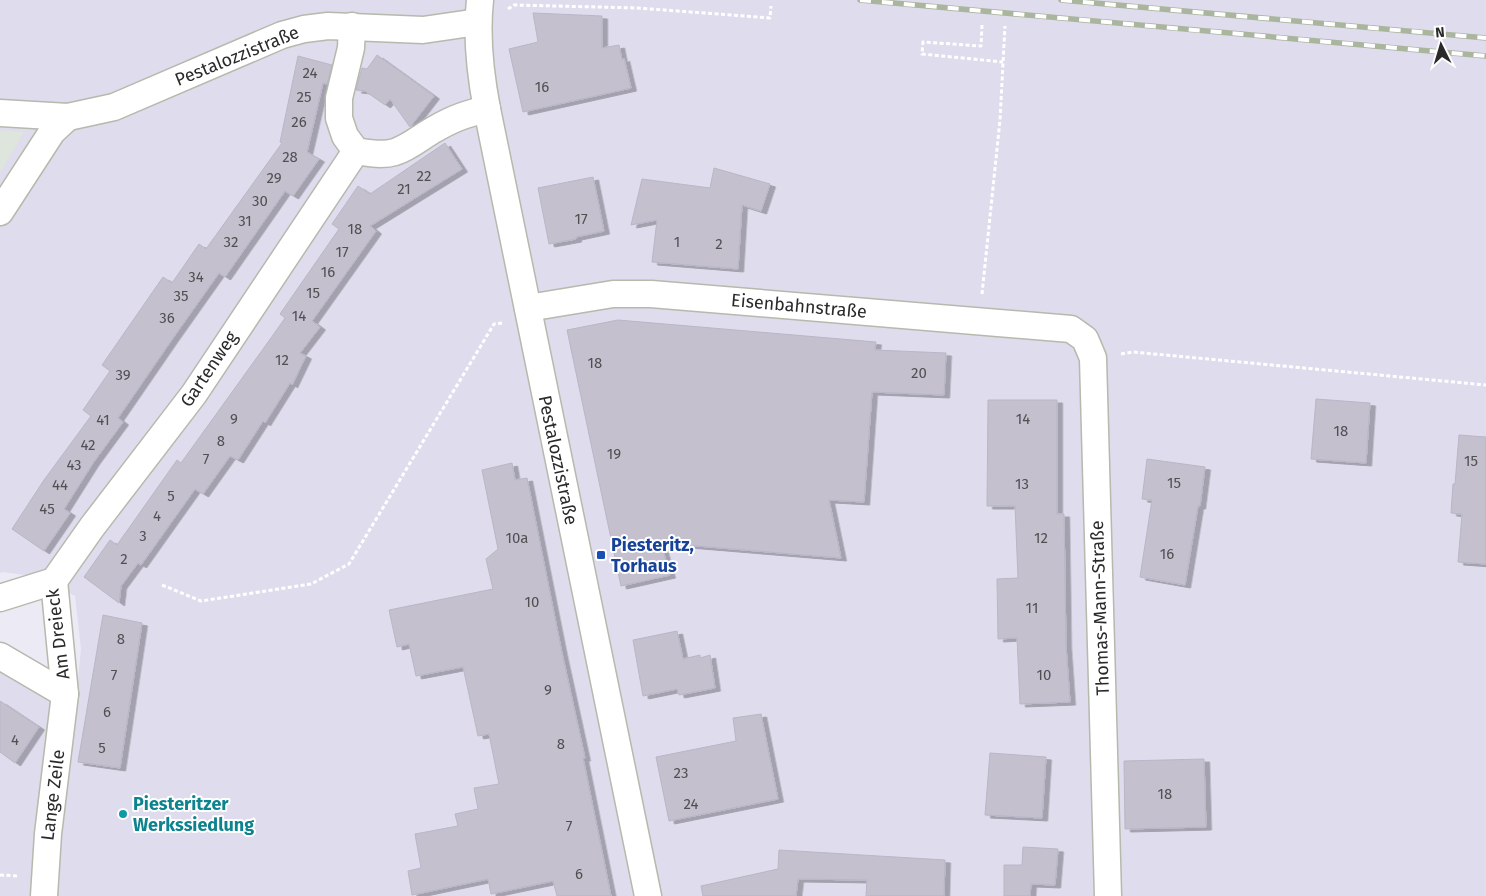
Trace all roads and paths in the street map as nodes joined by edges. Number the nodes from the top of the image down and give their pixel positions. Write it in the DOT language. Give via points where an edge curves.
graph roads {
  1 [pos="771,6"];
  2 [pos="479,11"];
  3 [pos="982,25"];
  4 [pos="352,26"];
  5 [pos="1005,26"];
  6 [pos="1003,62"];
  7 [pos="487,109"];
  8 [pos="0,113"];
  9 [pos="68,117"];
  10 [pos="356,151"];
  11 [pos="0,212"];
  12 [pos="529,313"];
  13 [pos="980,322"];
  14 [pos="1071,329"];
  15 [pos="1093,358"];
  16 [pos="1486,386"];
  17 [pos="54,581"];
  18 [pos="162,584"];
  19 [pos="0,598"];
  20 [pos="0,656"];
  21 [pos="65,694"];
  22 [pos="44,896"];
  23 [pos="648,896"];
  24 [pos="1108,896"];
  1 -- 2 [label="path" via="770,18 638,8 514,5 503,13"];
  2 -- 4 [label="street, Pestalozzistraße" via="422,30"];
  2 -- 7 [label="street, Pestalozzistraße" via="480,72"];
  3 -- 6 [label="path" via="981,46 923,42 922,54"];
  4 -- 9 [label="street, Pestalozzistraße" via="312,28 282,35 114,107"];
  4 -- 10 [label="street" via="339,98 339,118 345,136"];
  5 -- 6 [label="path"];
  6 -- 13 [label="path"];
  7 -- 10 [label="street" via="464,114 393,153"];
  7 -- 12 [label="street, Pestalozzistraße"];
  8 -- 9 [label="street, Pestalozzistraße"];
  9 -- 11 [label="street" via="52,132"];
  10 -- 17 [label="street, Gartenweg" via="194,394"];
  12 -- 13 [label="street, Eisenbahnstraße" via="613,294 651,294"];
  12 -- 18 [label="path" via="494,324 349,564 311,584 201,601"];
  12 -- 23 [label="street, Pestalozzistraße"];
  13 -- 14 [label="street, Eisenbahnstraße"];
  14 -- 15 [label="street, Thomas-Mann-Straße" via="1085,339"];
  15 -- 16 [label="path" via="1133,352"];
  15 -- 24 [label="street, Thomas-Mann-Straße"];
  17 -- 19 [label="street, Am Dreieck"];
  17 -- 21 [label="street, Am Dreieck"];
  20 -- 21 [label="street, Am Dreieck"];
  21 -- 22 [label="street, Lange Zeile"];
}
